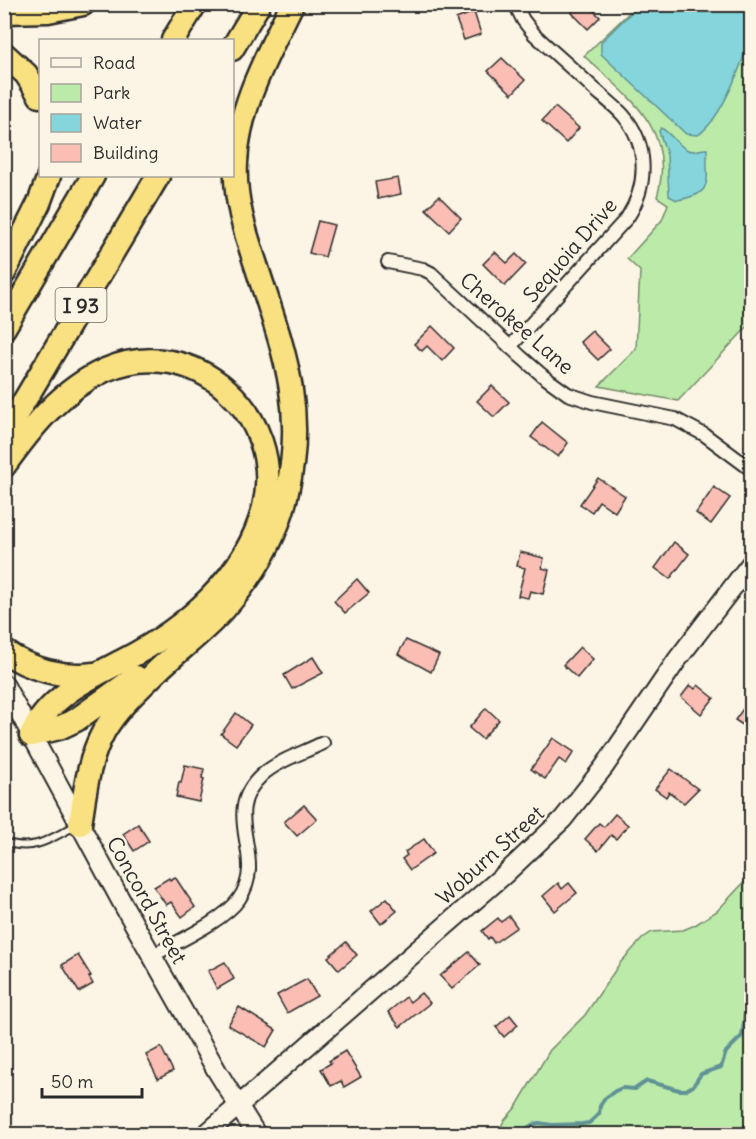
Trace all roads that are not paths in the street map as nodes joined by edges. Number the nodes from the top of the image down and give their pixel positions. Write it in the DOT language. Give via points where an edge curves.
graph roads {
  1 [pos="83,4"];
  2 [pos="195,4"];
  3 [pos="258,4"];
  4 [pos="292,4"];
  5 [pos="515,4"];
  6 [pos="4,12"];
  7 [pos="174,39"];
  8 [pos="234,46"];
  9 [pos="4,54"];
  10 [pos="39,94"];
  11 [pos="49,177"];
  12 [pos="92,177"];
  13 [pos="157,177"];
  14 [pos="388,262"];
  15 [pos="4,273"];
  16 [pos="4,328"];
  17 [pos="510,346"];
  18 [pos="4,435"];
  19 [pos="4,466"];
  20 [pos="752,470"];
  21 [pos="752,562"];
  22 [pos="186,644"];
  23 [pos="4,651"];
  24 [pos="98,673"];
  25 [pos="4,684"];
  26 [pos="31,735"];
  27 [pos="323,743"];
  28 [pos="80,824"];
  29 [pos="4,842"];
  30 [pos="152,956"];
  31 [pos="238,1107"];
  32 [pos="206,1134"];
  33 [pos="256,1134"];
  1 -- 6 [label="highway" via="48,11"];
  2 -- 7 [label="highway"];
  3 -- 8 [label="highway"];
  4 -- 22 [label="highway" via="248,104 236,165 241,215 290,375 295,430 291,476 276,527 249,578 225,608"];
  5 -- 17 [label="street, Sequoia Drive" via="534,34 627,122 639,142 644,174 639,198 627,218"];
  9 -- 10 [label="highway" via="26,74"];
  11 -- 15 [label="highway"];
  12 -- 16 [label="highway, I 93"];
  13 -- 18 [label="highway, I 93"];
  14 -- 17 [label="street, Cherokee Lane" via="431,273"];
  17 -- 20 [label="street, Cherokee Lane" via="568,394 675,419 705,435"];
  19 -- 24 [label="highway" via="63,395 105,370 135,362 174,363 211,378 241,404 259,433 266,459 267,496 257,528 236,565 188,620"];
  21 -- 31 [label="street, Woburn Street" via="562,819 505,874"];
  22 -- 26 [label="highway" via="76,720"];
  22 -- 28 [label="highway" via="127,701 104,731 89,769"];
  23 -- 24 [label="highway" via="55,673"];
  24 -- 26 [label="highway" via="48,708"];
  25 -- 26 [label="street, Concord Street"];
  26 -- 28 [label="street, Concord Street"];
  27 -- 30 [label="street" via="268,770 249,792 242,819 249,873 234,905"];
  28 -- 29 [label="lane" via="33,846"];
  28 -- 30 [label="street, Concord Street"];
  30 -- 31 [label="street, Concord Street"];
  31 -- 32 [label="street, Woburn Street"];
  31 -- 33 [label="street, Concord Street"];
}
